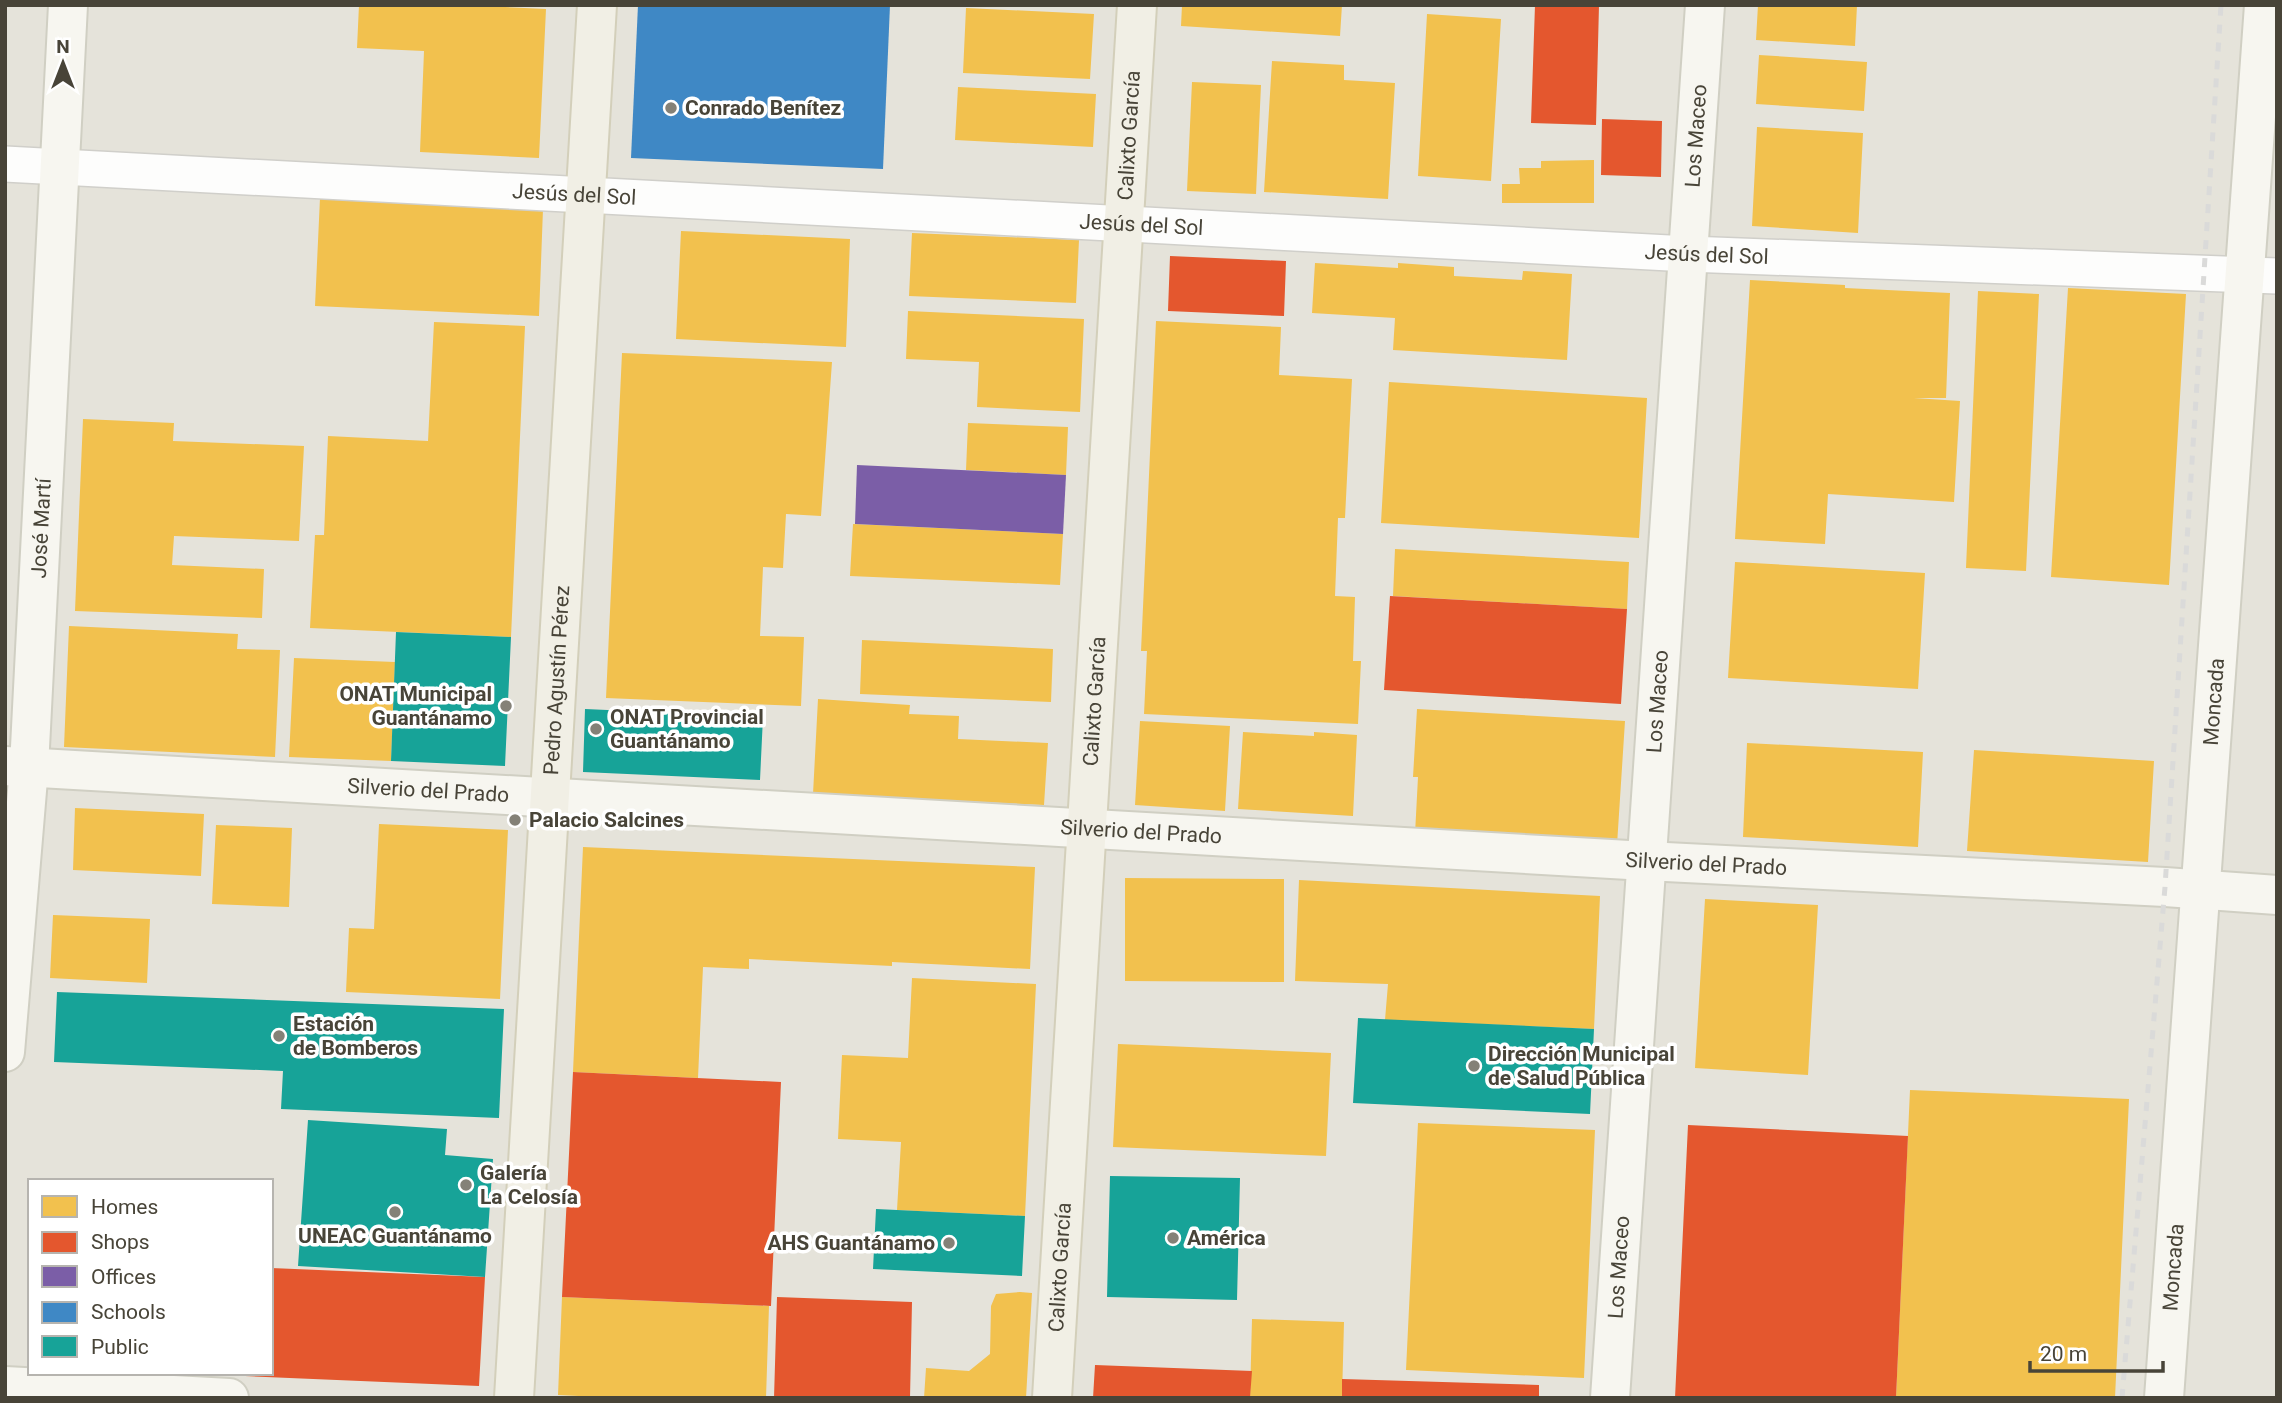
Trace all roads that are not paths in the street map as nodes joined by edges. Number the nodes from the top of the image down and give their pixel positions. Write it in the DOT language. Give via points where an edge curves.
graph roads {
  1 [pos="68,5"];
  2 [pos="597,5"];
  3 [pos="1137,5"];
  4 [pos="1705,5"];
  5 [pos="2264,5"];
  6 [pos="5,164"];
  7 [pos="61,167"];
  8 [pos="586,195"];
  9 [pos="1124,225"];
  10 [pos="1688,254"];
  11 [pos="2261,275"];
  12 [pos="17,766"];
  13 [pos="550,797"];
  14 [pos="1087,827"];
  15 [pos="1646,861"];
  16 [pos="2202,890"];
  17 [pos="2277,895"];
  18 [pos="5,1052"];
  19 [pos="5,1386"];
  20 [pos="229,1398"];
  21 [pos="514,1398"];
  22 [pos="1052,1398"];
  23 [pos="1610,1398"];
  24 [pos="2164,1398"];
  1 -- 7 [label="street, José Martí"];
  2 -- 8 [label="main road, Pedro Agustín Pérez"];
  3 -- 9 [label="main road, Calixto García"];
  4 -- 10 [label="street, Los Maceo"];
  5 -- 11 [label="street, Moncada"];
  6 -- 7 [label="street, Jesús del Sol"];
  7 -- 8 [label="street, Jesús del Sol"];
  7 -- 12 [label="street, José Martí"];
  8 -- 9 [label="street, Jesús del Sol"];
  8 -- 13 [label="main road, Pedro Agustín Pérez"];
  9 -- 10 [label="street, Jesús del Sol"];
  9 -- 14 [label="main road, Calixto García"];
  10 -- 11 [label="street, Jesús del Sol"];
  10 -- 15 [label="street, Los Maceo"];
  11 -- 16 [label="street, Moncada"];
  12 -- 13 [label="street, Silverio del Prado"];
  12 -- 18 [label="street, José Martí"];
  13 -- 14 [label="street, Silverio del Prado"];
  13 -- 21 [label="main road, Pedro Agustín Pérez"];
  14 -- 15 [label="street, Silverio del Prado"];
  14 -- 22 [label="main road, Calixto García"];
  15 -- 16 [label="street, Silverio del Prado"];
  15 -- 23 [label="street, Los Maceo"];
  16 -- 17 [label="street, Silverio del Prado"];
  16 -- 24 [label="street, Moncada"];
  19 -- 20 [label="street"];
}
